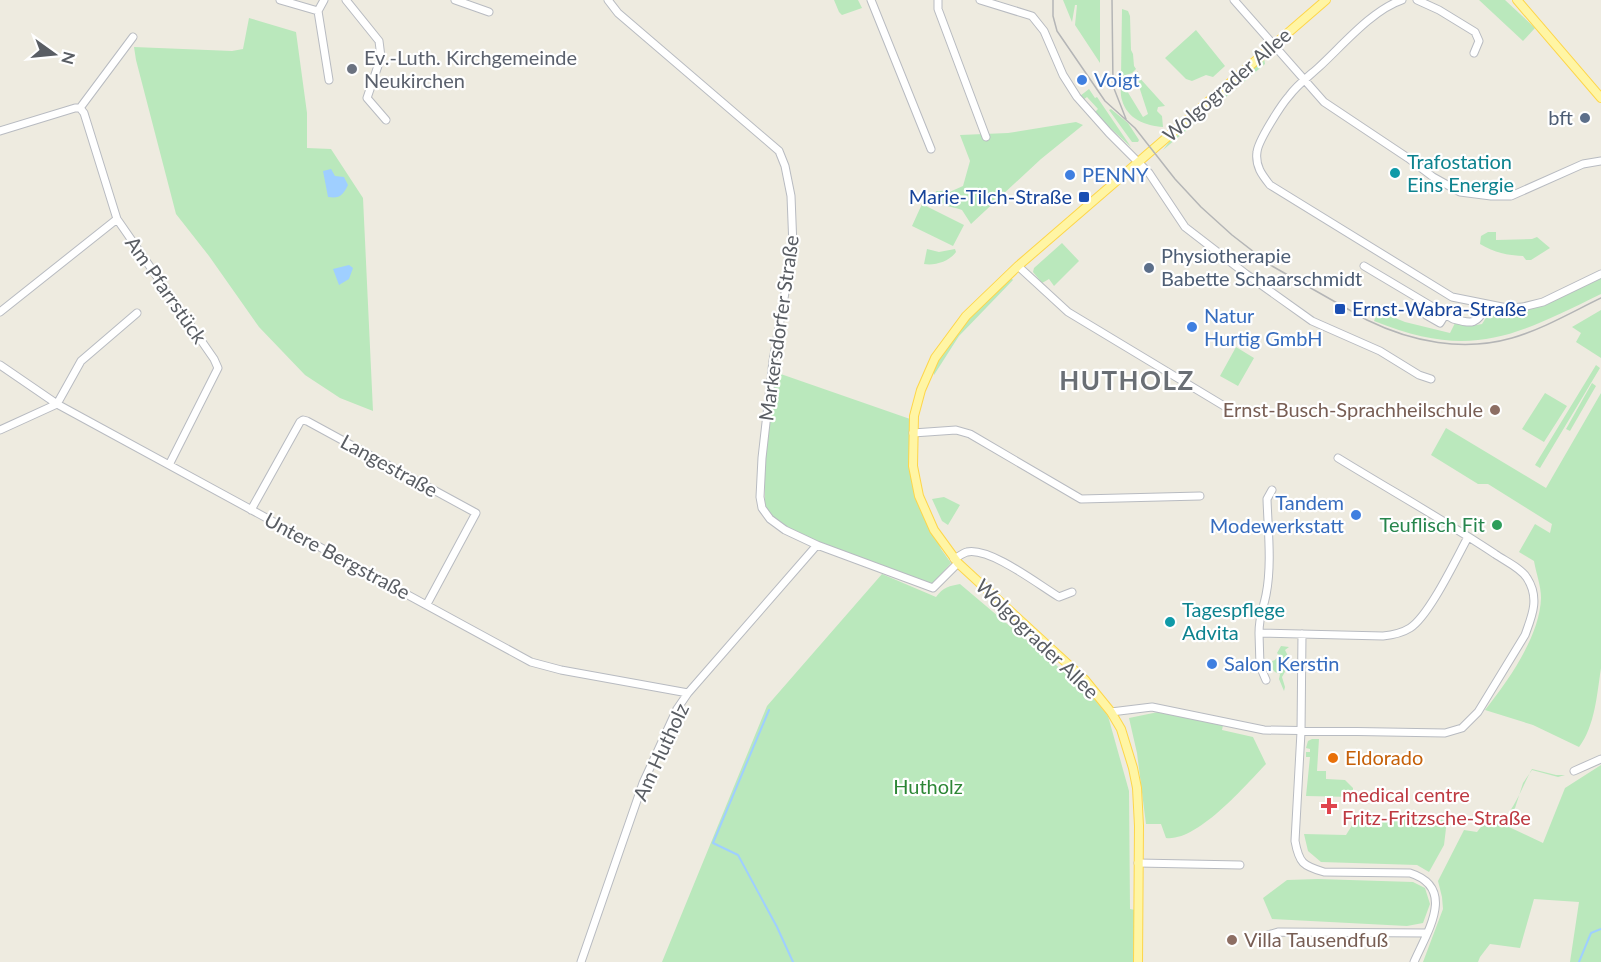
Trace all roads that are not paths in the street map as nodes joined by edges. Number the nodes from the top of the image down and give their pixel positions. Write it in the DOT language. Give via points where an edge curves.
graph roads {
  1 [pos="280,0"];
  2 [pos="324,0"];
  3 [pos="346,0"];
  4 [pos="455,0"];
  5 [pos="608,0"];
  6 [pos="871,0"];
  7 [pos="938,0"];
  8 [pos="980,0"];
  9 [pos="1234,0"];
  10 [pos="1326,0"];
  11 [pos="1402,0"];
  12 [pos="1418,0"];
  13 [pos="1517,0"];
  14 [pos="318,11"];
  15 [pos="489,12"];
  16 [pos="133,37"];
  17 [pos="1274,44"];
  18 [pos="1474,53"];
  19 [pos="1304,79"];
  20 [pos="329,81"];
  21 [pos="1601,98"];
  22 [pos="80,108"];
  23 [pos="386,120"];
  24 [pos="0,131"];
  25 [pos="986,137"];
  26 [pos="931,149"];
  27 [pos="1601,161"];
  28 [pos="1138,162"];
  29 [pos="117,219"];
  30 [pos="1018,266"];
  31 [pos="1364,266"];
  32 [pos="1601,274"];
  33 [pos="1486,305"];
  34 [pos="0,312"];
  35 [pos="137,313"];
  36 [pos="1426,315"];
  37 [pos="1445,315"];
  38 [pos="0,365"];
  39 [pos="1431,379"];
  40 [pos="57,404"];
  41 [pos="1234,412"];
  42 [pos="0,430"];
  43 [pos="913,433"];
  44 [pos="1338,458"];
  45 [pos="170,465"];
  46 [pos="1272,490"];
  47 [pos="1200,496"];
  48 [pos="251,510"];
  49 [pos="1468,537"];
  50 [pos="817,545"];
  51 [pos="956,561"];
  52 [pos="1072,592"];
  53 [pos="427,604"];
  54 [pos="1259,633"];
  55 [pos="1302,634"];
  56 [pos="1266,680"];
  57 [pos="688,693"];
  58 [pos="1111,712"];
  59 [pos="1301,732"];
  60 [pos="1601,759"];
  61 [pos="1574,771"];
  62 [pos="1138,863"];
  63 [pos="1240,865"];
  64 [pos="1426,933"];
  65 [pos="1268,935"];
  66 [pos="581,962"];
  67 [pos="1138,962"];
  68 [pos="1414,962"];
  1 -- 14 [label="street"];
  2 -- 14 [label="street"];
  3 -- 23 [label="street" via="379,41 381,57 367,98"];
  4 -- 15 [label="street"];
  5 -- 50 [label="street, Markersdorfer Straße" via="618,13 779,152 785,166 791,196 793,247 773,361 760,497 770,519"];
  6 -- 26 [label="street"];
  7 -- 25 [label="street"];
  8 -- 28 [label="street" via="1032,16 1044,31 1077,97"];
  9 -- 17 [label="street"];
  10 -- 17 [label="main road, Wolgograder Allee"];
  11 -- 19 [label="street" via="1371,20"];
  12 -- 18 [label="street" via="1475,32 1479,41"];
  13 -- 21 [label="main road"];
  14 -- 20 [label="street"];
  16 -- 22 [label="street"];
  17 -- 19 [label="street"];
  17 -- 28 [label="main road, Wolgograder Allee"];
  19 -- 27 [label="street" via="1324,102 1460,192 1511,196 1583,164"];
  19 -- 33 [label="street" via="1289,96 1257,152 1257,168 1270,185 1452,297"];
  22 -- 24 [label="street"];
  22 -- 29 [label="street, Am Pfarrstück"];
  28 -- 30 [label="main road, Wolgograder Allee"];
  28 -- 39 [label="street" via="1185,227 1246,274 1312,321"];
  29 -- 34 [label="street"];
  29 -- 45 [label="street, Am Pfarrstück" via="218,368"];
  30 -- 41 [label="street" via="1068,312"];
  30 -- 43 [label="main road, Wolgograder Allee" via="966,316 935,358 921,390"];
  31 -- 37 [label="street"];
  32 -- 33 [label="street" via="1543,302 1507,308"];
  33 -- 37 [label="street" via="1482,316 1468,323"];
  35 -- 40 [label="street" via="81,361"];
  36 -- 37 [label="street" via="1440,323"];
  38 -- 40 [label="street, Untere Bergstraße"];
  40 -- 42 [label="street"];
  40 -- 45 [label="street, Untere Bergstraße"];
  43 -- 47 [label="street" via="956,430 970,434 1082,499"];
  43 -- 51 [label="main road, Wolgograder Allee" via="913,465 919,496 934,530"];
  44 -- 49 [label="street"];
  45 -- 48 [label="street, Untere Bergstraße"];
  46 -- 54 [label="street" via="1268,499 1266,587 1258,616"];
  48 -- 53 [label="street, Untere Bergstraße"];
  48 -- 53 [label="street, Langestraße" via="300,422 307,421 476,513"];
  49 -- 55 [label="street" via="1425,614 1411,628 1383,636"];
  49 -- 59 [label="street" via="1526,576 1534,596 1534,610 1525,635 1478,712 1462,728 1445,733"];
  50 -- 51 [label="street, Markersdorfer Straße" via="933,588"];
  50 -- 57 [label="street, Am Hutholz"];
  51 -- 52 [label="street, Wolgograder Allee" via="967,552 981,553 1059,597"];
  51 -- 58 [label="main road, Wolgograder Allee" via="1085,680"];
  53 -- 57 [label="street, Untere Bergstraße" via="531,663"];
  54 -- 55 [label="street"];
  54 -- 56 [label="street" via="1260,666"];
  55 -- 59 [label="street"];
  57 -- 66 [label="street, Am Hutholz" via="644,783"];
  58 -- 59 [label="street" via="1152,706 1250,729"];
  58 -- 62 [label="main road, Wolgograder Allee" via="1121,729 1133,768"];
  59 -- 64 [label="street" via="1295,841 1300,861 1324,872 1420,876 1431,884 1436,895"];
  60 -- 61 [label="street"];
  62 -- 63 [label="street"];
  62 -- 67 [label="main road, Wolgograder Allee"];
  64 -- 65 [label="street"];
  64 -- 68 [label="street"];
}
